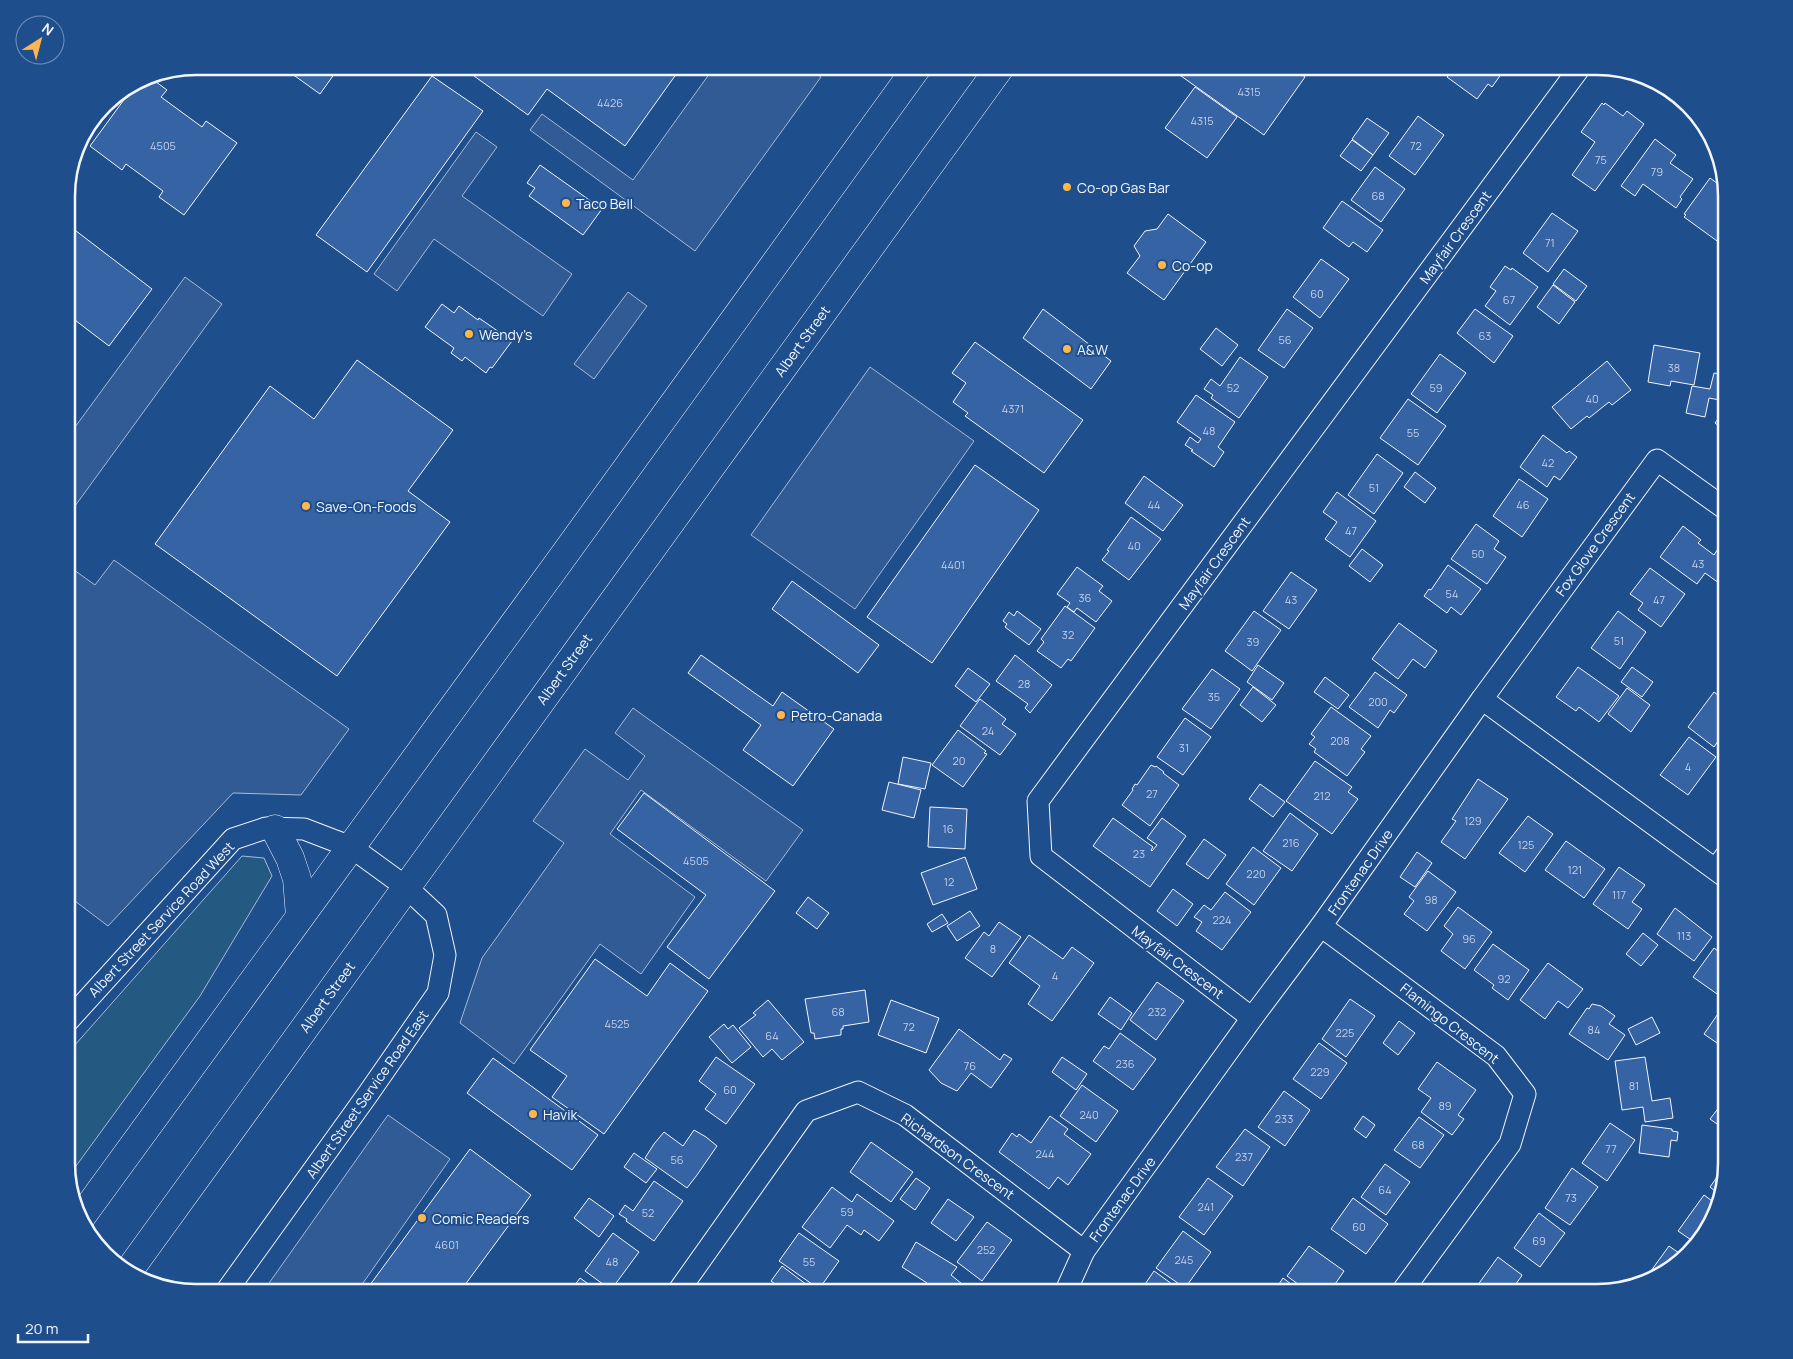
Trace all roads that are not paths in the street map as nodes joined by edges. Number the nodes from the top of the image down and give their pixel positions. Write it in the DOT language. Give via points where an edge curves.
graph roads {
  1 [pos="911,75"];
  2 [pos="994,75"];
  3 [pos="1575,75"];
  4 [pos="1718,504"];
  5 [pos="1482,699"];
  6 [pos="275,829"];
  7 [pos="351,847"];
  8 [pos="1718,864"];
  9 [pos="406,887"];
  10 [pos="300,916"];
  11 [pos="1321,926"];
  12 [pos="75,1012"];
  13 [pos="1252,1018"];
  14 [pos="86,1212"];
  15 [pos="1084,1251"];
  16 [pos="132,1266"];
  17 [pos="231,1284"];
  18 [pos="683,1284"];
  19 [pos="1069,1284"];
  20 [pos="1408,1284"];
  1 -- 7 [label="main road"];
  2 -- 9 [label="main road, Albert Street"];
  3 -- 13 [label="street, Mayfair Crescent" via="1038,801 1041,856"];
  4 -- 5 [label="street, Fox Glove Crescent" via="1656,460"];
  5 -- 8 [label="street"];
  5 -- 11 [label="street, Frontenac Drive"];
  6 -- 7 [label="street, Albert Street Service Road West" via="304,829"];
  6 -- 10 [label="main road" via="297,879"];
  6 -- 12 [label="street, Albert Street Service Road West" via="266,828 233,839"];
  7 -- 9 [label="street, Albert Street Service Road East"];
  7 -- 10 [label="main road"];
  9 -- 16 [label="main road, Albert Street"];
  9 -- 17 [label="street, Albert Street Service Road East" via="436,915 445,955 438,992"];
  10 -- 14 [label="main road"];
  11 -- 13 [label="street, Frontenac Drive"];
  11 -- 20 [label="street, Flamingo Crescent" via="1496,1056 1525,1094 1510,1144"];
  13 -- 15 [label="street, Frontenac Drive"];
  15 -- 18 [label="street, Richardson Crescent" via="904,1115 858,1092 806,1111"];
  15 -- 19 [label="street, Frontenac Drive"];
}
